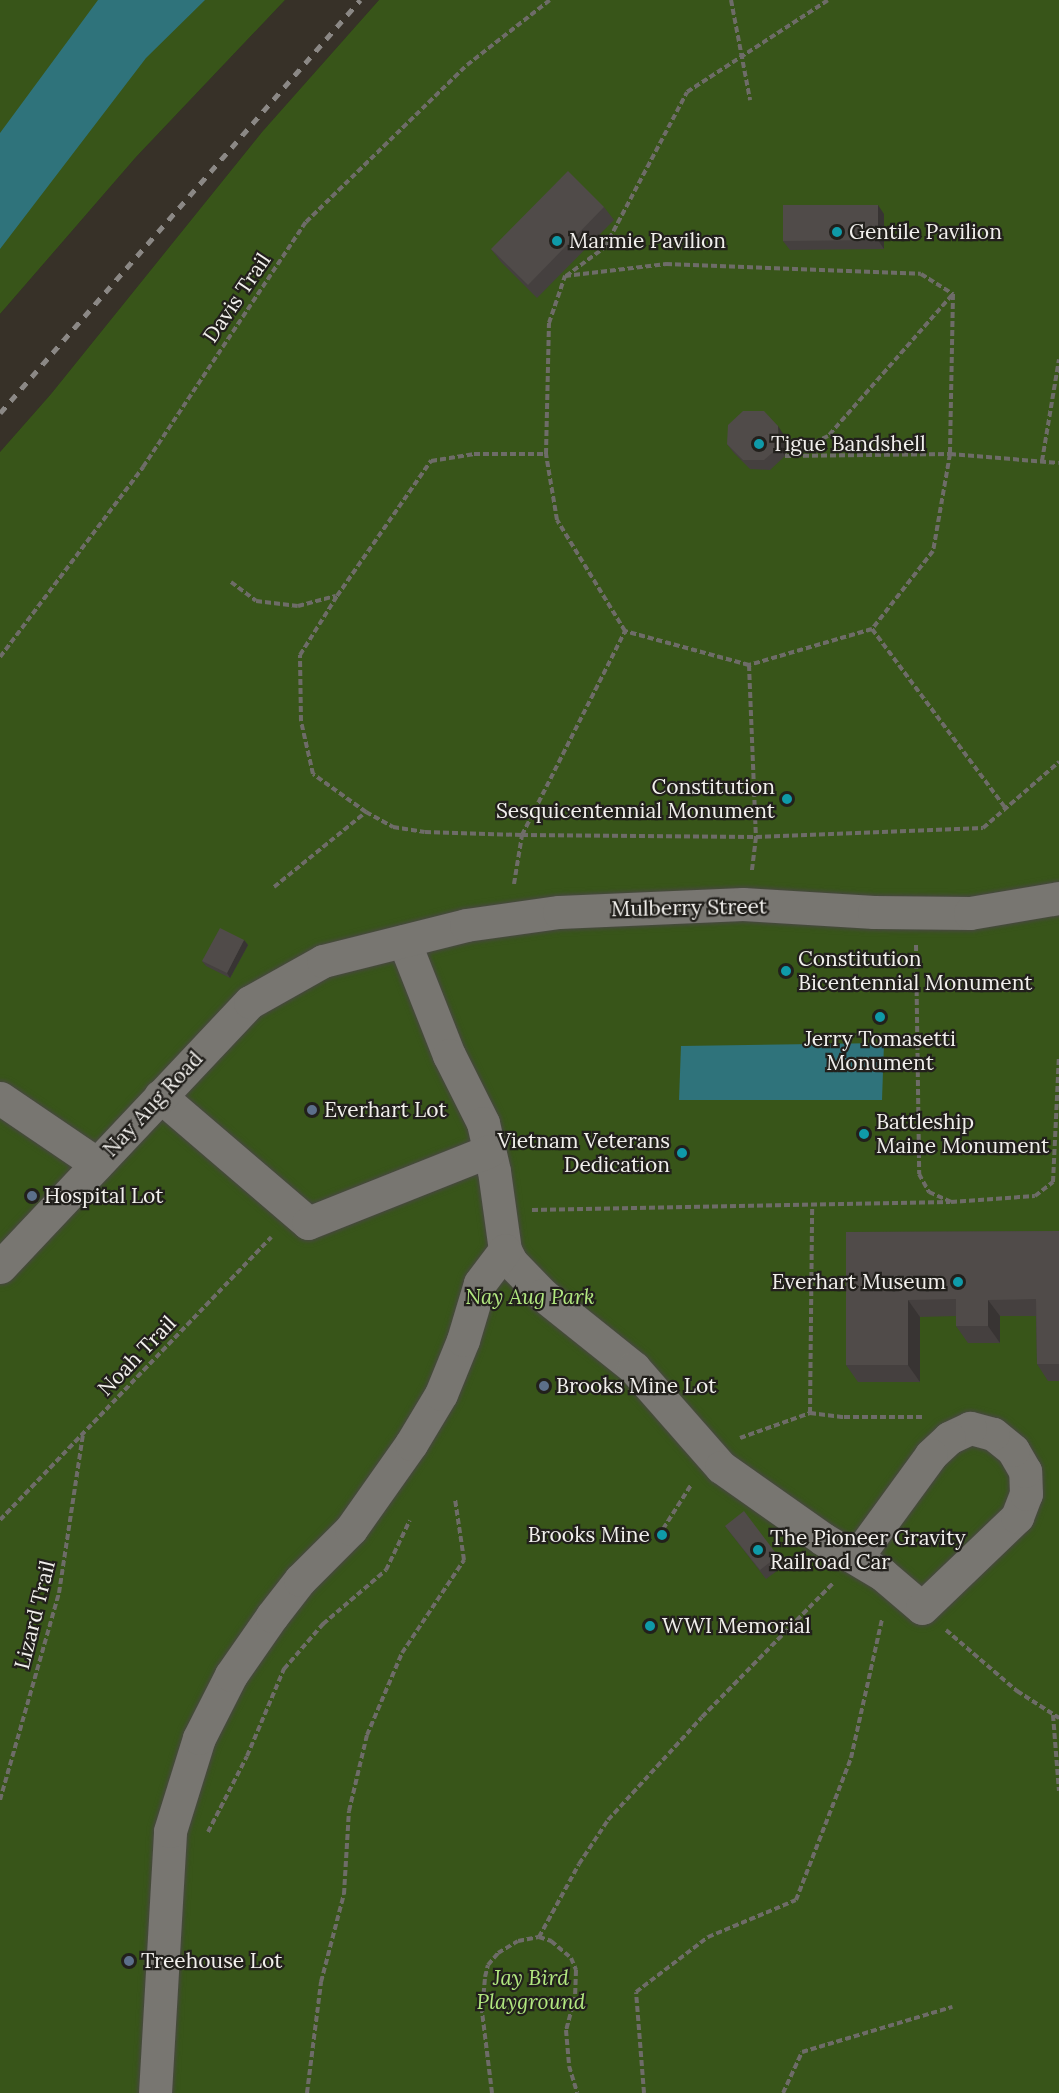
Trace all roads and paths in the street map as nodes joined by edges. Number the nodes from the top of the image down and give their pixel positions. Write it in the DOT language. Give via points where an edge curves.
graph roads {
  1 [pos="549,0"];
  2 [pos="731,0"];
  3 [pos="828,0"];
  4 [pos="743,56"];
  5 [pos="750,100"];
  6 [pos="565,276"];
  7 [pos="953,294"];
  8 [pos="1059,359"];
  9 [pos="546,454"];
  10 [pos="950,454"];
  11 [pos="1042,461"];
  12 [pos="1059,463"];
  13 [pos="231,582"];
  14 [pos="337,596"];
  15 [pos="872,629"];
  16 [pos="625,631"];
  17 [pos="0,657"];
  18 [pos="748,665"];
  19 [pos="1059,762"];
  20 [pos="1006,809"];
  21 [pos="366,812"];
  22 [pos="522,835"];
  23 [pos="756,837"];
  24 [pos="274,887"];
  25 [pos="1059,898"];
  26 [pos="749,904"];
  27 [pos="915,912"];
  28 [pos="508,920"];
  29 [pos="404,941"];
  30 [pos="323,961"];
  31 [pos="1059,1057"];
  32 [pos="160,1096"];
  33 [pos="0,1098"];
  34 [pos="489,1151"];
  35 [pos="97,1164"];
  36 [pos="951,1202"];
  37 [pos="812,1207"];
  38 [pos="499,1210"];
  39 [pos="295,1212"];
  40 [pos="505,1250"];
  41 [pos="0,1267"];
  42 [pos="810,1413"];
  43 [pos="923,1417"];
  44 [pos="83,1434"];
  45 [pos="708,1454"];
  46 [pos="455,1499"];
  47 [pos="0,1520"];
  48 [pos="410,1520"];
  49 [pos="663,1529"];
  50 [pos="856,1558"];
  51 [pos="891,1580"];
  52 [pos="922,1608"];
  53 [pos="1053,1716"];
  54 [pos="1059,1718"];
  55 [pos="1059,1791"];
  56 [pos="0,1800"];
  57 [pos="206,1836"];
  58 [pos="538,1937"];
  59 [pos="952,2007"];
  60 [pos="155,2093"];
  61 [pos="307,2093"];
  62 [pos="492,2093"];
  63 [pos="577,2093"];
  64 [pos="645,2093"];
  65 [pos="783,2093"];
  1 -- 17 [label="path, Davis Trail" via="467,65 306,222 143,467"];
  2 -- 4 [label="path"];
  3 -- 4 [label="path"];
  4 -- 5 [label="path"];
  4 -- 6 [label="path" via="687,92 605,247"];
  6 -- 7 [label="path" via="666,264 921,274"];
  6 -- 9 [label="path" via="549,323"];
  7 -- 10 [label="path"];
  7 -- 10 [label="path" via="828,436 785,456"];
  8 -- 11 [label="path"];
  9 -- 14 [label="path" via="474,454 431,461"];
  9 -- 16 [label="path" via="556,520"];
  10 -- 11 [label="path"];
  10 -- 15 [label="path" via="933,551"];
  11 -- 12 [label="path"];
  13 -- 14 [label="path" via="256,601 298,606"];
  14 -- 21 [label="path" via="300,655 301,721 314,774"];
  15 -- 18 [label="path"];
  15 -- 20 [label="path"];
  16 -- 18 [label="path"];
  16 -- 22 [label="path"];
  18 -- 23 [label="path"];
  19 -- 20 [label="path"];
  20 -- 23 [label="path" via="983,828"];
  21 -- 22 [label="path" via="393,827 425,832"];
  21 -- 24 [label="path"];
  22 -- 23 [label="path"];
  22 -- 28 [label="path"];
  23 -- 26 [label="path"];
  25 -- 27 [label="street, Mulberry Street" via="970,913"];
  26 -- 27 [label="street, Mulberry Street"];
  26 -- 28 [label="street, Mulberry Street" via="559,912"];
  27 -- 36 [label="path" via="919,1174 929,1192"];
  28 -- 29 [label="street, Mulberry Street" via="466,925"];
  29 -- 30 [label="street, Mulberry Street"];
  29 -- 34 [label="street" via="449,1055 483,1123"];
  30 -- 32 [label="street, Nay Aug Road" via="250,1002"];
  31 -- 36 [label="path" via="1053,1182 1035,1196"];
  32 -- 35 [label="street, Nay Aug Road"];
  32 -- 39 [label="street"];
  33 -- 35 [label="street"];
  34 -- 38 [label="street"];
  34 -- 39 [label="street" via="308,1223"];
  35 -- 41 [label="street, Nay Aug Road"];
  36 -- 37 [label="path"];
  37 -- 38 [label="path"];
  37 -- 42 [label="path"];
  38 -- 40 [label="street"];
  39 -- 44 [label="path, Noah Trail"];
  40 -- 45 [label="street" via="523,1276 634,1368"];
  40 -- 60 [label="street" via="480,1283 441,1394 411,1444 351,1529 300,1580 272,1616 231,1675 199,1738 170,1831"];
  42 -- 43 [label="path"];
  42 -- 45 [label="path"];
  44 -- 47 [label="path, Noah Trail"];
  44 -- 56 [label="path, Lizard Trail" via="59,1593"];
  45 -- 49 [label="path"];
  45 -- 50 [label="street" via="778,1509"];
  46 -- 61 [label="path" via="464,1560 402,1653 367,1735 349,1811 344,1894 321,1982"];
  48 -- 57 [label="path" via="386,1570 323,1624 284,1669 247,1756"];
  50 -- 51 [label="street"];
  50 -- 52 [label="street" via="931,1455 949,1438 970,1428 993,1434 1013,1450 1024,1471 1026,1494 1017,1517"];
  50 -- 58 [label="path" via="608,1820"];
  51 -- 52 [label="street"];
  51 -- 64 [label="path" via="851,1758 796,1900 708,1938 636,1992"];
  52 -- 53 [label="path" via="1017,1691"];
  53 -- 54 [label="path"];
  53 -- 55 [label="path"];
  58 -- 62 [label="path" via="507,1946 486,1971 482,2012"];
  58 -- 63 [label="path" via="552,1941 571,1958 576,1970 575,1997 566,2030 569,2066"];
  59 -- 65 [label="path" via="802,2052"];
}
